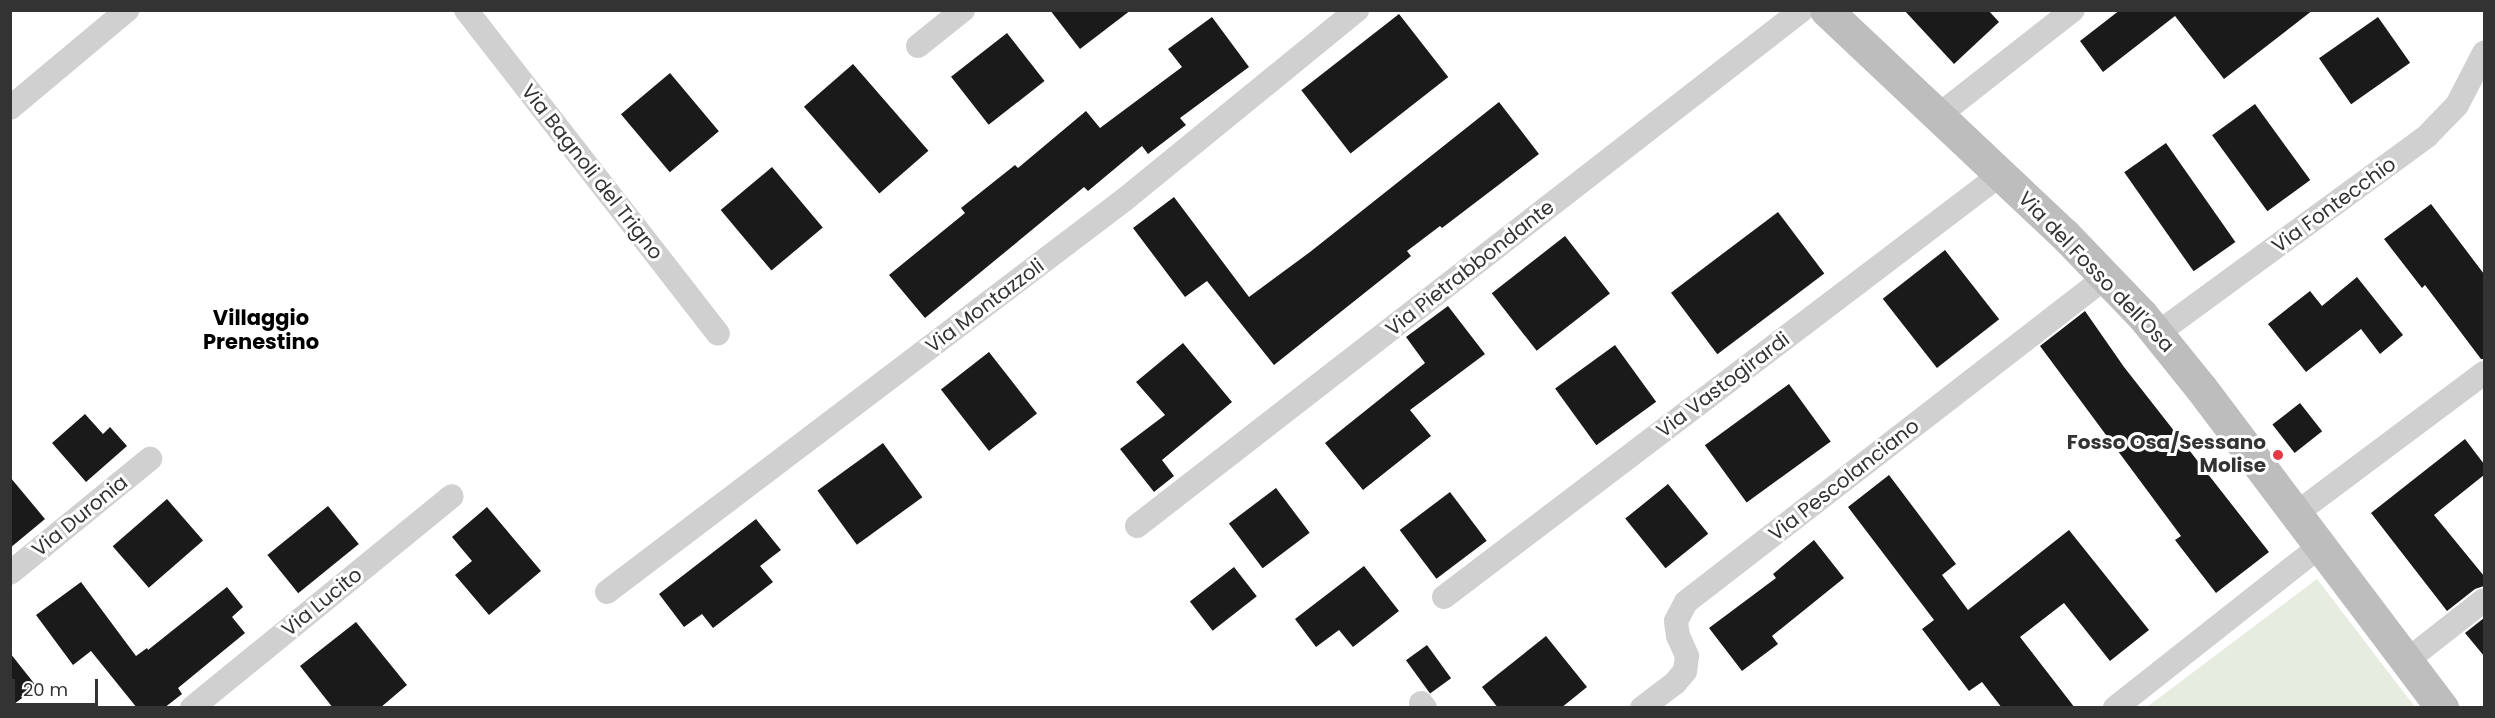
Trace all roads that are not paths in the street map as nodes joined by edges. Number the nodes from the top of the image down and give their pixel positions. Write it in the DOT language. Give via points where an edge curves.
graph roads {
  1 [pos="127,10"];
  2 [pos="466,10"];
  3 [pos="963,10"];
  4 [pos="1357,10"];
  5 [pos="1802,10"];
  6 [pos="1826,10"];
  7 [pos="2073,10"];
  8 [pos="918,46"];
  9 [pos="2484,53"];
  10 [pos="10,108"];
  11 [pos="1939,116"];
  12 [pos="2001,174"];
  13 [pos="2106,277"];
  14 [pos="718,333"];
  15 [pos="2158,333"];
  16 [pos="2484,373"];
  17 [pos="150,459"];
  18 [pos="452,496"];
  19 [pos="2294,515"];
  20 [pos="1137,526"];
  21 [pos="2319,547"];
  22 [pos="10,573"];
  23 [pos="607,592"];
  24 [pos="1444,597"];
  25 [pos="2484,600"];
  26 [pos="2405,662"];
  27 [pos="192,708"];
  28 [pos="1642,708"];
  29 [pos="2115,708"];
  30 [pos="2442,708"];
  1 -- 10 [label="street"];
  2 -- 14 [label="street, Via Bagnoli del Trigno"];
  3 -- 8 [label="street"];
  4 -- 23 [label="street, Via Montazzoli" via="1124,200"];
  5 -- 20 [label="street, Via Pietrabbondante"];
  6 -- 11 [label="street, Via del Fosso dell'Osa"];
  7 -- 11 [label="street"];
  9 -- 15 [label="street, Via Fontecchio" via="2457,105 2427,136"];
  11 -- 12 [label="street, Via del Fosso dell'Osa"];
  12 -- 13 [label="street, Via del Fosso dell'Osa"];
  12 -- 24 [label="street, Via Vastogirardi"];
  13 -- 15 [label="street, Via del Fosso dell'Osa"];
  13 -- 28 [label="street, Via Pescolanciano" via="1686,602 1676,621 1688,656 1685,671"];
  15 -- 19 [label="street, Via del Fosso dell'Osa"];
  16 -- 19 [label="street"];
  17 -- 22 [label="street, Via Duronia"];
  18 -- 27 [label="street, Via Lucito"];
  19 -- 21 [label="street, Via del Fosso dell'Osa"];
  21 -- 26 [label="street, Via del Fosso dell'Osa"];
  21 -- 29 [label="street"];
  25 -- 26 [label="street"];
  26 -- 30 [label="street, Via del Fosso dell'Osa"];
}
